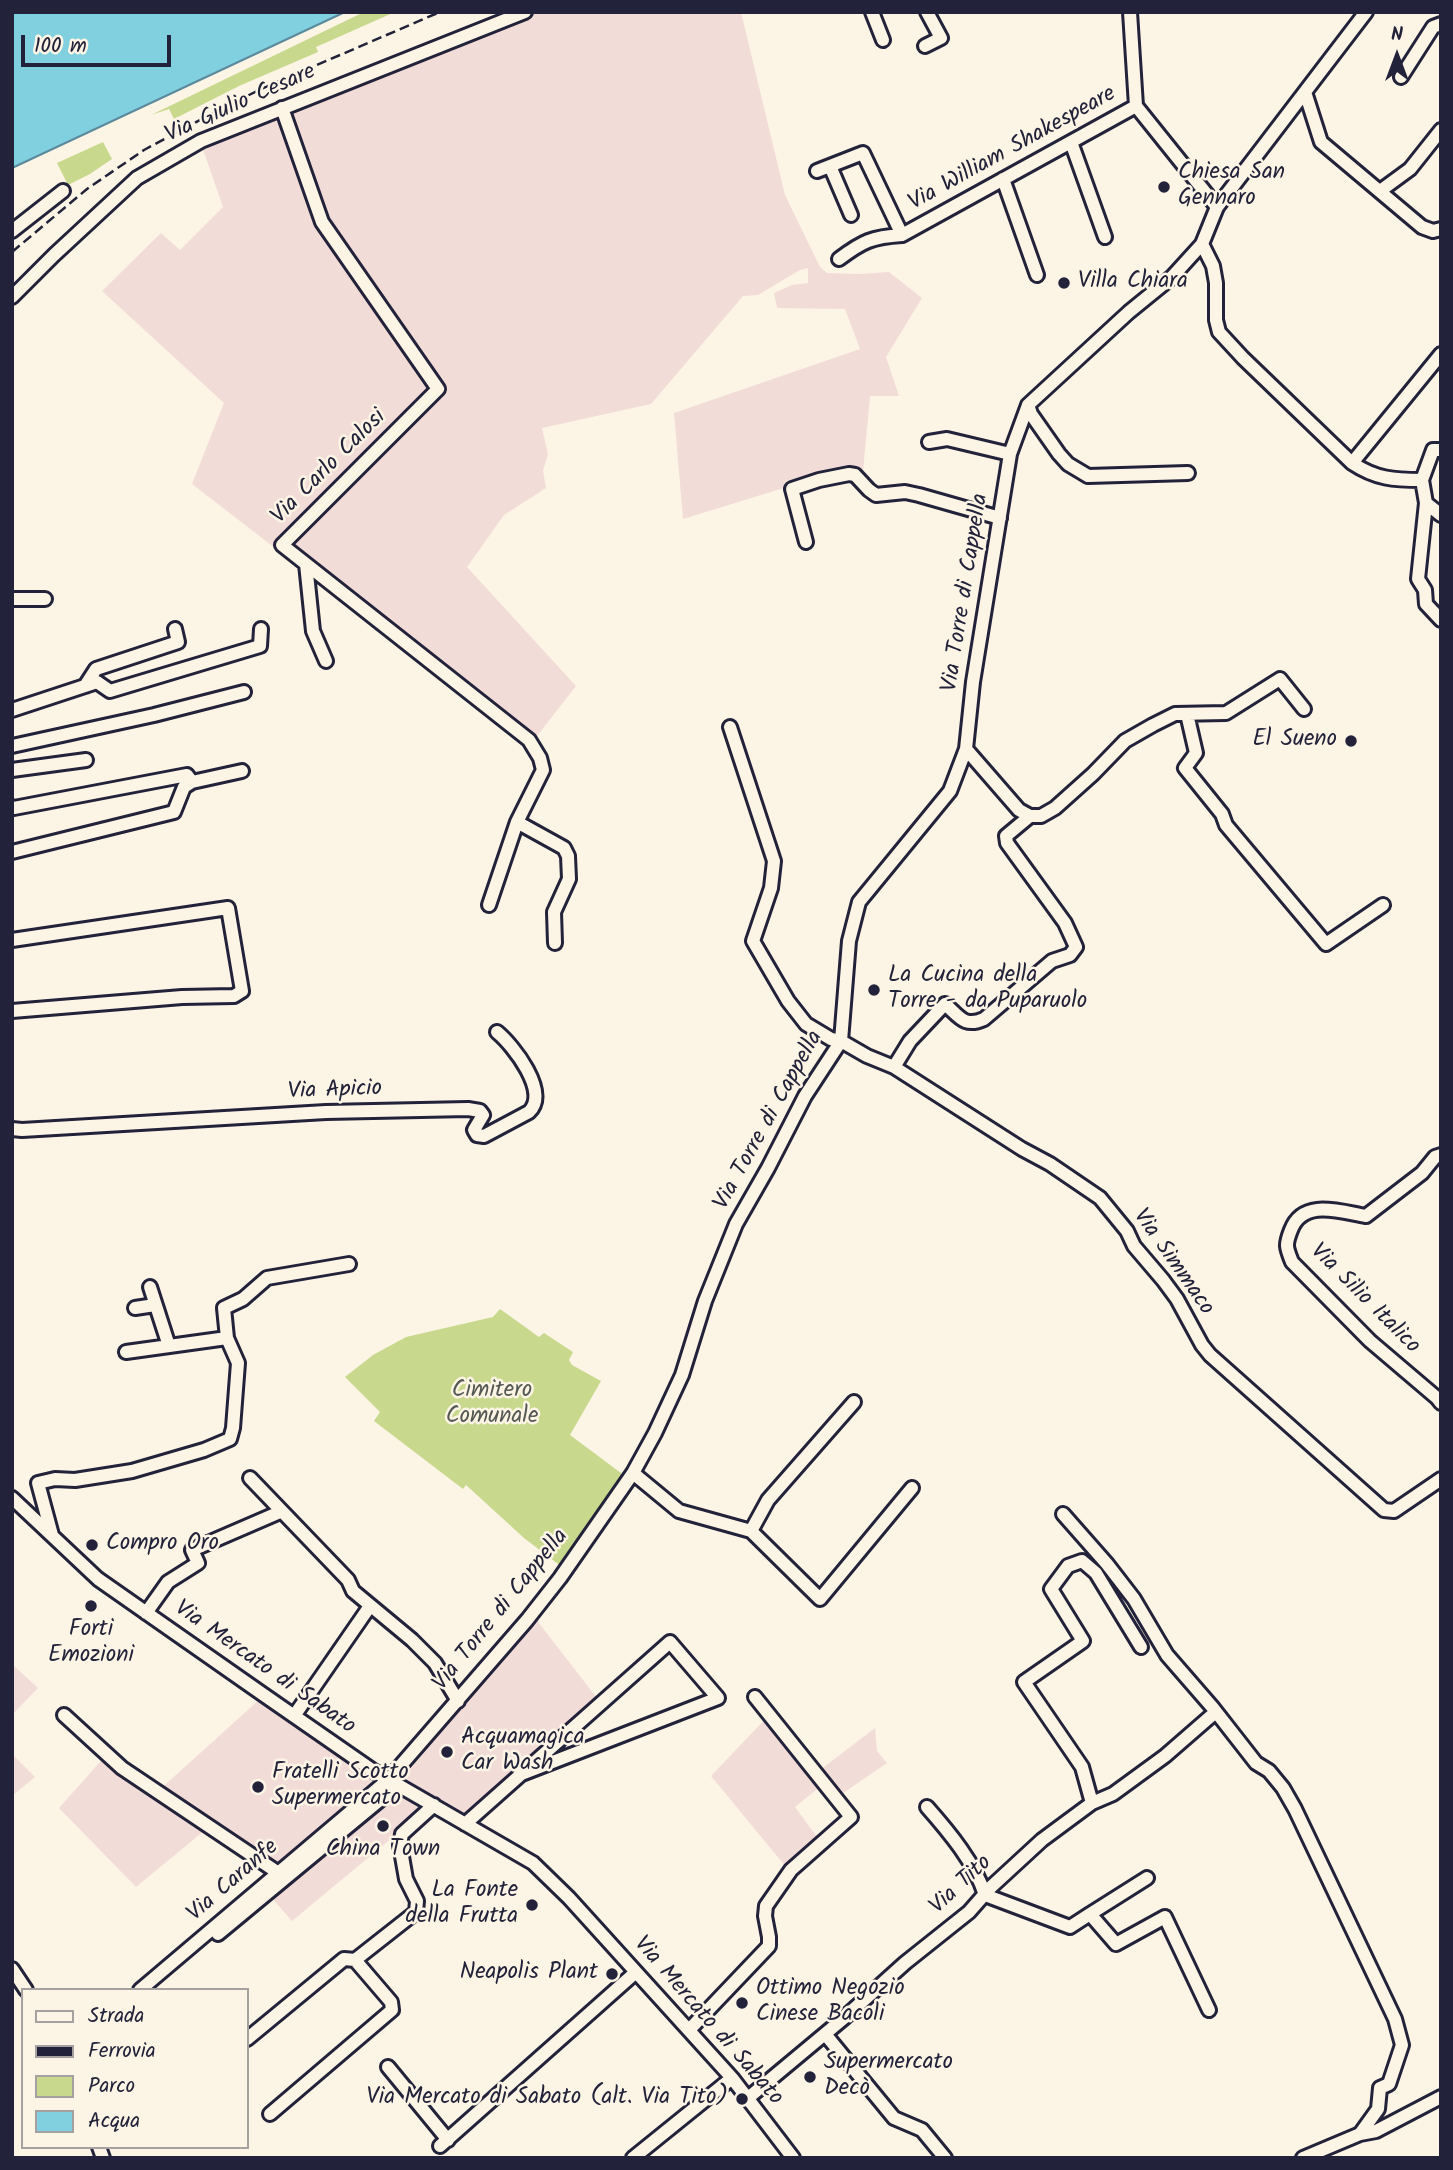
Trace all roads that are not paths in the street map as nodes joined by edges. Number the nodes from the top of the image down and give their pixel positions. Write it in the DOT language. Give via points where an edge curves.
graph roads {
  1 [pos="525,12"];
  2 [pos="872,12"];
  3 [pos="927,12"];
  4 [pos="1130,12"];
  5 [pos="1366,12"];
  6 [pos="1441,24"];
  7 [pos="883,40"];
  8 [pos="925,46"];
  9 [pos="1401,77"];
  10 [pos="1305,92"];
  11 [pos="1136,106"];
  12 [pos="282,108"];
  13 [pos="1441,130"];
  14 [pos="1071,142"];
  15 [pos="830,166"];
  16 [pos="817,171"];
  17 [pos="1003,179"];
  18 [pos="63,191"];
  19 [pos="1380,191"];
  20 [pos="1217,207"];
  21 [pos="851,215"];
  22 [pos="1441,229"];
  23 [pos="12,231"];
  24 [pos="902,235"];
  25 [pos="1105,237"];
  26 [pos="1202,244"];
  27 [pos="839,258"];
  28 [pos="1037,275"];
  29 [pos="12,297"];
  30 [pos="1441,354"];
  31 [pos="1028,405"];
  32 [pos="929,442"];
  33 [pos="1441,450"];
  34 [pos="1010,454"];
  35 [pos="1352,463"];
  36 [pos="1188,473"];
  37 [pos="1422,480"];
  38 [pos="1426,503"];
  39 [pos="1441,515"];
  40 [pos="1000,518"];
  41 [pos="806,542"];
  42 [pos="306,565"];
  43 [pos="12,599"];
  44 [pos="45,599"];
  45 [pos="1441,620"];
  46 [pos="175,629"];
  47 [pos="261,629"];
  48 [pos="326,661"];
  49 [pos="85,686"];
  50 [pos="244,692"];
  51 [pos="1304,709"];
  52 [pos="12,710"];
  53 [pos="1187,714"];
  54 [pos="730,727"];
  55 [pos="12,746"];
  56 [pos="966,749"];
  57 [pos="86,760"];
  58 [pos="12,770"];
  59 [pos="242,771"];
  60 [pos="192,782"];
  61 [pos="12,807"];
  62 [pos="1030,816"];
  63 [pos="517,822"];
  64 [pos="12,852"];
  65 [pos="489,905"];
  66 [pos="1383,905"];
  67 [pos="12,940"];
  68 [pos="555,943"];
  69 [pos="12,1010"];
  70 [pos="497,1032"];
  71 [pos="841,1041"];
  72 [pos="894,1067"];
  73 [pos="12,1129"];
  74 [pos="1441,1155"];
  75 [pos="349,1264"];
  76 [pos="150,1287"];
  77 [pos="155,1305"];
  78 [pos="135,1308"];
  79 [pos="227,1338"];
  80 [pos="169,1346"];
  81 [pos="125,1352"];
  82 [pos="854,1402"];
  83 [pos="1441,1403"];
  84 [pos="633,1473"];
  85 [pos="250,1478"];
  86 [pos="1441,1479"];
  87 [pos="912,1488"];
  88 [pos="12,1498"];
  89 [pos="281,1511"];
  90 [pos="1063,1514"];
  91 [pos="751,1531"];
  92 [pos="52,1535"];
  93 [pos="370,1606"];
  94 [pos="146,1613"];
  95 [pos="1141,1647"];
  96 [pos="754,1697"];
  97 [pos="458,1701"];
  98 [pos="64,1715"];
  99 [pos="294,1716"];
  100 [pos="1211,1716"];
  101 [pos="519,1775"];
  102 [pos="394,1782"];
  103 [pos="1092,1803"];
  104 [pos="434,1805"];
  105 [pos="927,1807"];
  106 [pos="465,1824"];
  107 [pos="277,1872"];
  108 [pos="1147,1878"];
  109 [pos="985,1895"];
  110 [pos="1090,1914"];
  111 [pos="355,1960"];
  112 [pos="12,1969"];
  113 [pos="636,1972"];
  114 [pos="25,1988"];
  115 [pos="142,1988"];
  116 [pos="153,1988"];
  117 [pos="1209,2010"];
  118 [pos="689,2030"];
  119 [pos="825,2034"];
  120 [pos="248,2038"];
  121 [pos="388,2067"];
  122 [pos="732,2078"];
  123 [pos="1441,2097"];
  124 [pos="748,2098"];
  125 [pos="270,2114"];
  126 [pos="1360,2134"];
  127 [pos="633,2158"];
  128 [pos="793,2158"];
  129 [pos="945,2158"];
  130 [pos="1303,2158"];
  1 -- 12 [label="street, Via Giulio Cesare"];
  2 -- 7 [label="street"];
  3 -- 8 [label="street" via="941,38"];
  4 -- 11 [label="street, Via William Shakespeare"];
  5 -- 10 [label="street, Via Torre di Cappella"];
  6 -- 9 [label="street" via="1433,27"];
  10 -- 19 [label="street" via="1321,142"];
  10 -- 20 [label="street, Via Torre di Cappella"];
  11 -- 14 [label="street, Via William Shakespeare"];
  11 -- 20 [label="street"];
  12 -- 29 [label="street, Via Giulio Cesare" via="201,141 137,178"];
  12 -- 42 [label="street, Via Carlo Calosi" via="321,222 438,389 282,545"];
  13 -- 19 [label="street" via="1410,169"];
  14 -- 17 [label="street, Via William Shakespeare"];
  14 -- 25 [label="street"];
  15 -- 16 [label="street, Via William Shakespeare"];
  15 -- 21 [label="street"];
  15 -- 24 [label="street, Via William Shakespeare" via="863,153"];
  17 -- 24 [label="street, Via William Shakespeare"];
  17 -- 28 [label="street"];
  18 -- 23 [label="street"];
  19 -- 22 [label="street" via="1422,227"];
  20 -- 26 [label="street, Via Torre di Cappella"];
  24 -- 27 [label="street, Via William Shakespeare" via="875,237"];
  26 -- 31 [label="street, Via Torre di Cappella" via="1172,277"];
  26 -- 35 [label="street" via="1213,266 1219,332"];
  30 -- 35 [label="street"];
  31 -- 34 [label="street, Via Torre di Cappella"];
  31 -- 36 [label="street" via="1059,454 1088,476"];
  32 -- 34 [label="street" via="947,439"];
  33 -- 37 [label="street" via="1433,450"];
  34 -- 40 [label="street, Via Torre di Cappella"];
  35 -- 37 [label="street" via="1392,480"];
  37 -- 38 [label="street"];
  38 -- 39 [label="street"];
  38 -- 45 [label="street" via="1418,579 1426,604"];
  40 -- 41 [label="street" via="905,492 876,495 849,474 792,489"];
  40 -- 56 [label="street, Via Torre di Cappella"];
  42 -- 48 [label="street" via="313,631"];
  42 -- 63 [label="street, Via Carlo Calosi" via="529,740 543,770"];
  43 -- 44 [label="street"];
  46 -- 49 [label="street" via="178,642 96,669"];
  47 -- 49 [label="street" via="260,646 110,691 97,682"];
  49 -- 52 [label="street"];
  50 -- 55 [label="street"];
  51 -- 53 [label="street" via="1280,679 1226,713"];
  53 -- 62 [label="street" via="1175,714 1125,741 1055,808"];
  53 -- 66 [label="street" via="1196,753 1185,768 1226,825 1326,944"];
  54 -- 71 [label="street, Via Simmaco" via="774,861 771,888 754,941 788,1002 806,1024"];
  56 -- 62 [label="street" via="1019,810"];
  56 -- 71 [label="street, Via Torre di Cappella" via="950,791 859,902 849,941"];
  57 -- 58 [label="street"];
  59 -- 60 [label="street"];
  60 -- 61 [label="street" via="187,775"];
  60 -- 64 [label="street" via="184,787 174,812"];
  62 -- 72 [label="street" via="1006,836 1007,843 1065,923 1076,947 1070,955 1052,961 984,1019 965,1022 946,1004 910,1041"];
  63 -- 65 [label="street, Via Carlo Calosi"];
  63 -- 68 [label="street" via="564,848 568,856 569,879 554,912"];
  67 -- 69 [label="street" via="228,908 242,991 234,996"];
  70 -- 73 [label="street, Via Apicio" via="526,1066 535,1102 529,1112 484,1136 474,1130 483,1115 468,1109"];
  71 -- 72 [label="street, Via Simmaco"];
  71 -- 84 [label="street, Via Torre di Cappella" via="805,1096 736,1224 681,1375"];
  72 -- 86 [label="street, Via Simmaco" via="1100,1198 1163,1280 1210,1354 1384,1510 1394,1511"];
  74 -- 83 [label="street, Via Silio Italico" via="1366,1216 1322,1208 1301,1214 1286,1245 1292,1262 1370,1341"];
  75 -- 79 [label="street" via="267,1278 224,1308"];
  76 -- 77 [label="street"];
  77 -- 78 [label="street"];
  77 -- 80 [label="street"];
  79 -- 80 [label="street"];
  79 -- 92 [label="street" via="238,1363 230,1439 132,1471 38,1483"];
  80 -- 81 [label="street"];
  82 -- 91 [label="street" via="768,1500"];
  84 -- 91 [label="street" via="679,1511"];
  84 -- 97 [label="street, Via Torre di Cappella" via="561,1578"];
  85 -- 89 [label="street"];
  87 -- 91 [label="street" via="820,1599"];
  88 -- 92 [label="street, Via Mercato di Sabato"];
  89 -- 93 [label="street"];
  89 -- 94 [label="street" via="192,1550 198,1563 168,1582"];
  90 -- 126 [label="street" via="1134,1599 1167,1655 1256,1763 1283,1788 1352,1924 1402,2045 1389,2084 1380,2088 1378,2109"];
  92 -- 94 [label="street, Via Mercato di Sabato" via="98,1579"];
  93 -- 97 [label="street" via="435,1663"];
  93 -- 99 [label="street"];
  94 -- 99 [label="street, Via Mercato di Sabato"];
  95 -- 103 [label="street" via="1096,1573 1082,1562 1068,1566 1051,1589 1083,1641 1024,1682 1082,1767"];
  96 -- 118 [label="street" via="851,1817 790,1870 766,1906 769,1946"];
  97 -- 102 [label="street, Via Torre di Cappella"];
  98 -- 107 [label="street" via="122,1768"];
  99 -- 102 [label="street, Via Mercato di Sabato"];
  100 -- 103 [label="street, Via Tito" via="1166,1756 1113,1794"];
  101 -- 101 [label="street" via="670,1642 718,1698 581,1751"];
  101 -- 106 [label="street"];
  102 -- 104 [label="street, Via Mercato di Sabato"];
  102 -- 107 [label="street, Via Caranfe"];
  102 -- 116 [label="street"];
  103 -- 109 [label="street, Via Tito" via="1042,1840"];
  104 -- 106 [label="street, Via Mercato di Sabato"];
  104 -- 111 [label="street" via="402,1834 400,1845 406,1879 417,1901 416,1912"];
  105 -- 109 [label="street" via="947,1829 981,1881"];
  106 -- 113 [label="street, Via Mercato di Sabato" via="533,1863"];
  107 -- 115 [label="street, Via Caranfe"];
  108 -- 110 [label="street"];
  109 -- 110 [label="street" via="1070,1927"];
  109 -- 119 [label="street, Via Tito"];
  110 -- 117 [label="street" via="1116,1944 1166,1917"];
  111 -- 120 [label="street" via="344,1959"];
  111 -- 125 [label="street" via="391,2002 392,2010"];
  112 -- 114 [label="street"];
  113 -- 118 [label="street, Via Mercato di Sabato"];
  113 -- 121 [label="street" via="444,2143"];
  118 -- 122 [label="street, Via Mercato di Sabato"];
  119 -- 124 [label="street, Via Tito"];
  119 -- 129 [label="street" via="894,2118 922,2130"];
  122 -- 124 [label="street, Via Mercato di Sabato"];
  122 -- 127 [label="street"];
  123 -- 126 [label="street" via="1376,2131"];
  124 -- 128 [label="street, Via Mercato di Sabato"];
  126 -- 130 [label="street"];
}
